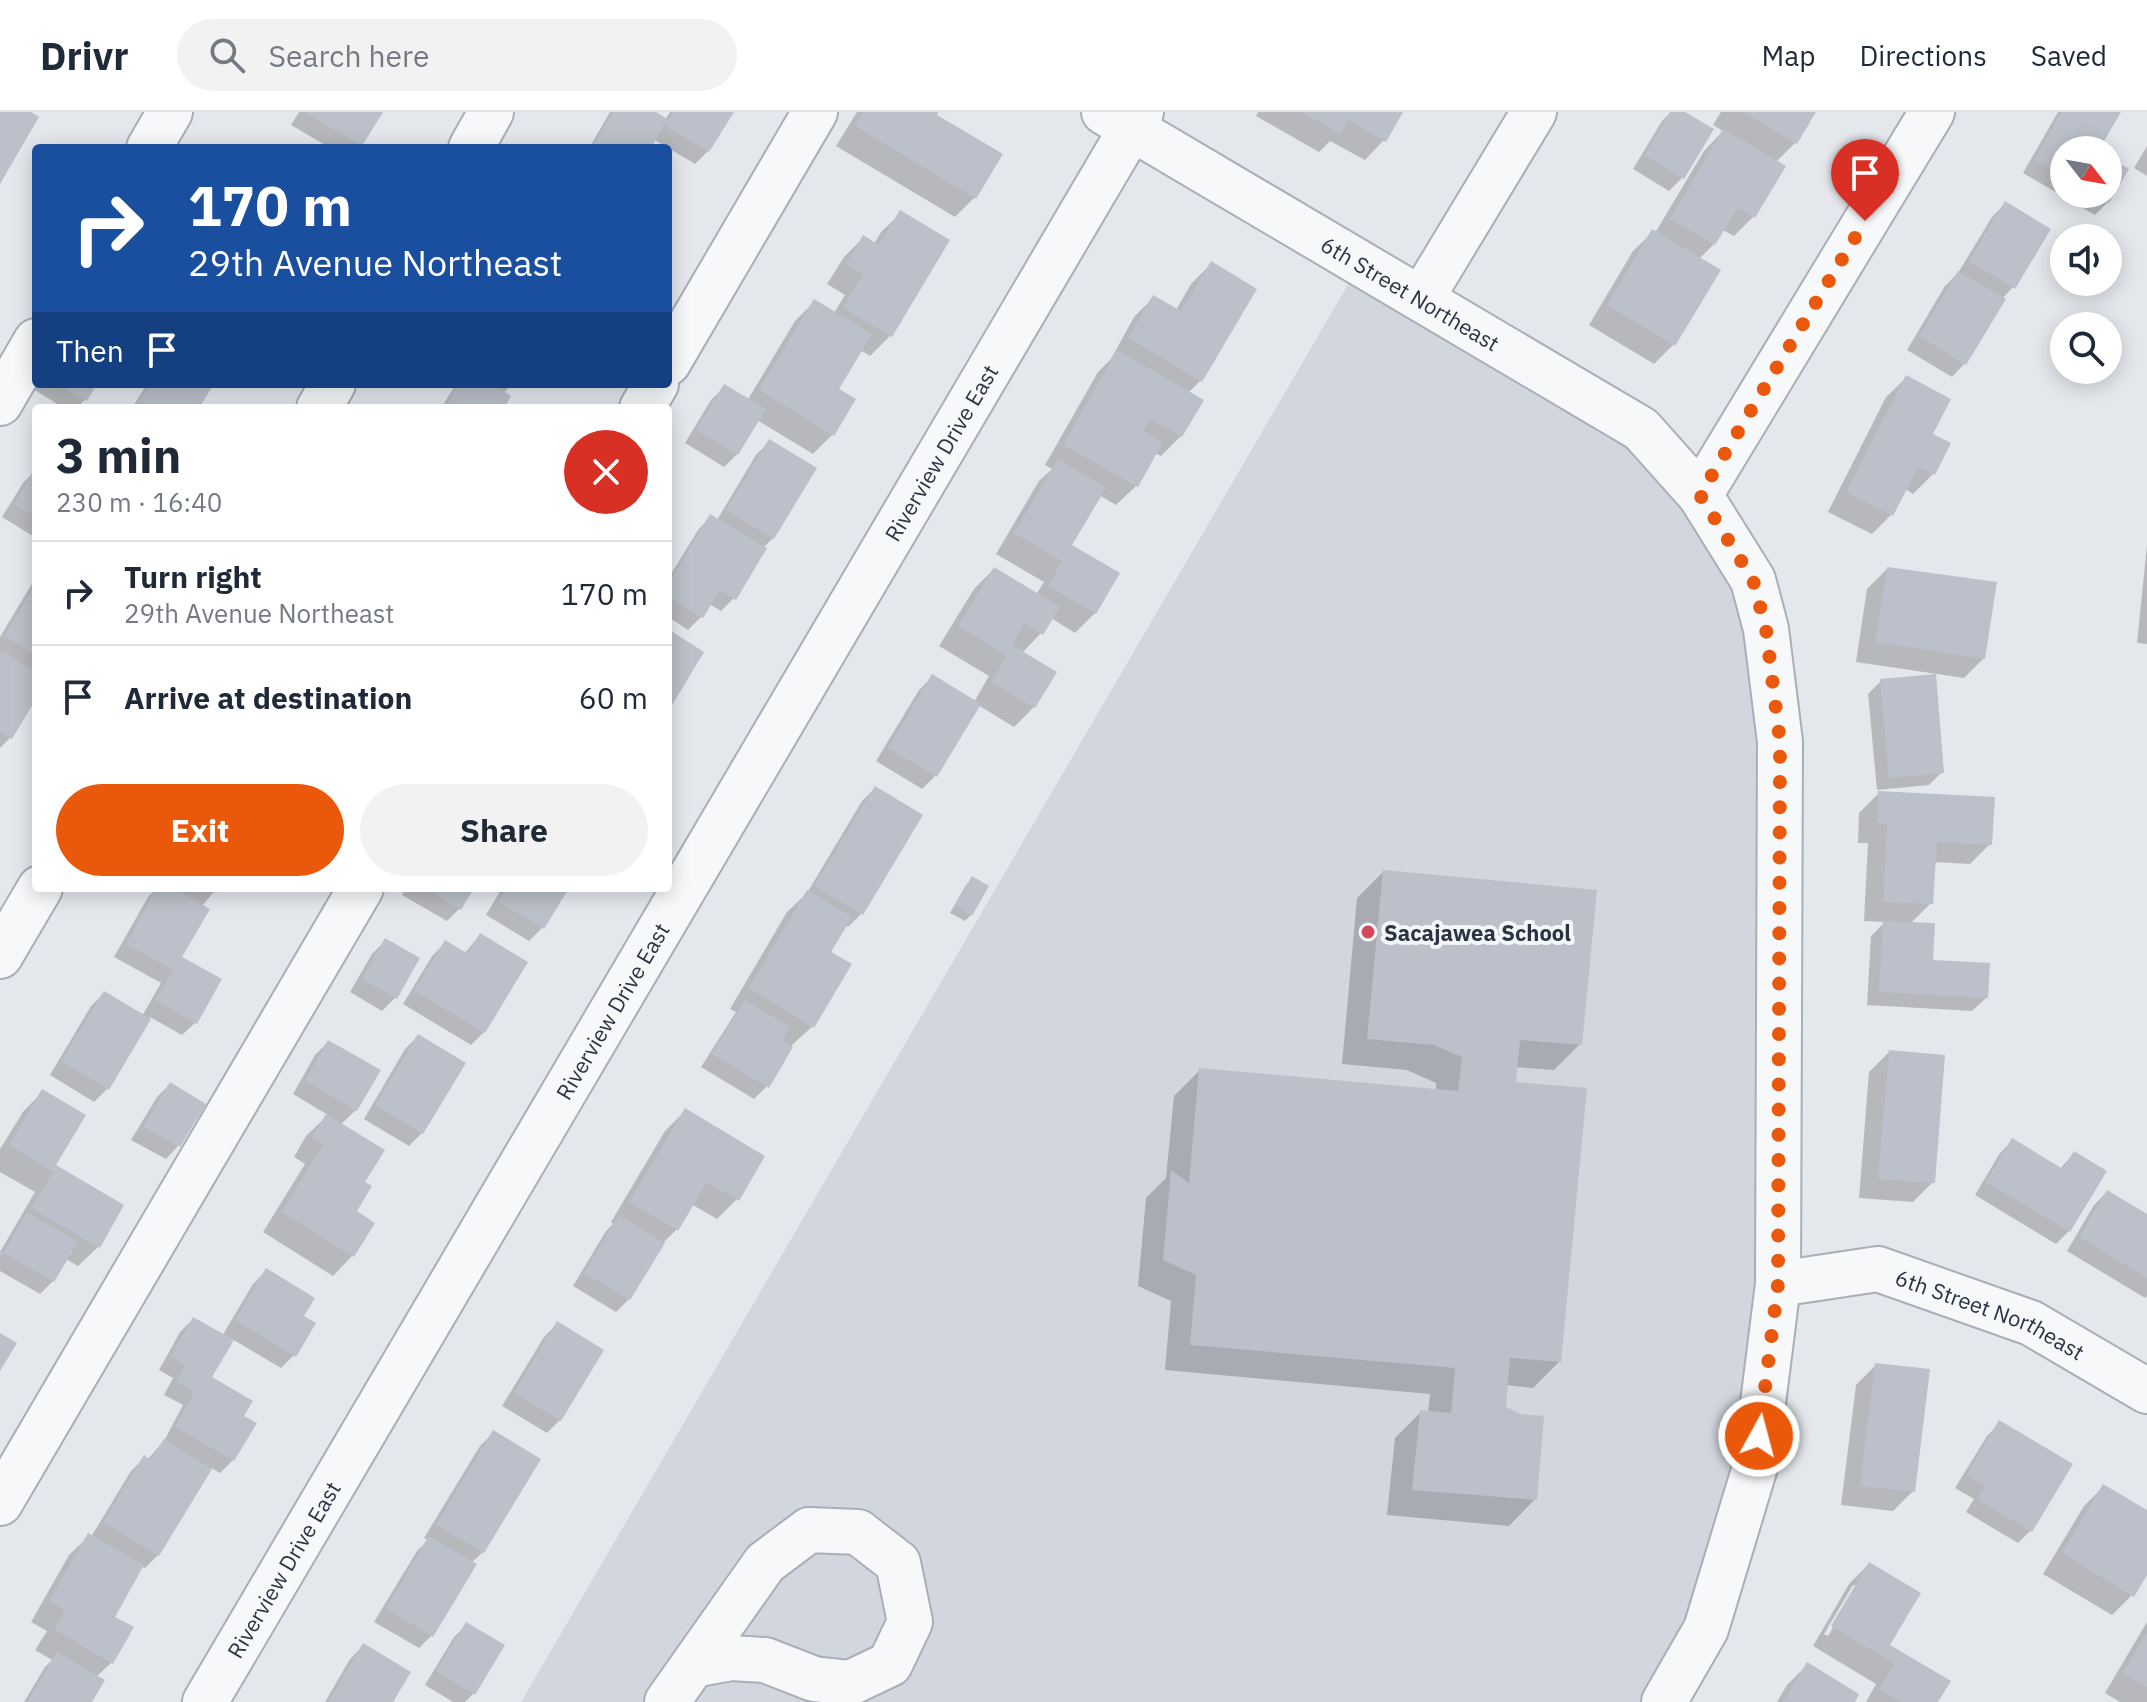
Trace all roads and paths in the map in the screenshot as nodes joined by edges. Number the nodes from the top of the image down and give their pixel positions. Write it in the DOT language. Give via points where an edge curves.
graph roads {
  1 [pos="170,112"];
  2 [pos="491,112"];
  3 [pos="815,112"];
  4 [pos="1534,112"];
  5 [pos="1932,112"];
  6 [pos="1125,117"];
  7 [pos="151,144"];
  8 [pos="473,144"];
  9 [pos="1421,299"];
  10 [pos="32,348"];
  11 [pos="672,356"];
  12 [pos="0,403"];
  13 [pos="1700,495"];
  14 [pos="38,892"];
  15 [pos="359,892"];
  16 [pos="0,956"];
  17 [pos="1778,1284"];
  18 [pos="2147,1391"];
  19 [pos="0,1503"];
  20 [pos="693,1665"];
  21 [pos="205,1702"];
  22 [pos="667,1702"];
  23 [pos="1664,1702"];
  1 -- 7 [label="street"];
  2 -- 8 [label="street"];
  3 -- 11 [label="street"];
  4 -- 9 [label="street"];
  5 -- 13 [label="street"];
  6 -- 9 [label="street, 6th Street Northeast"];
  6 -- 21 [label="street, Riverview Drive East"];
  9 -- 13 [label="street, 6th Street Northeast" via="1641,429"];
  10 -- 12 [label="street"];
  13 -- 17 [label="street, 6th Street Northeast" via="1753,580 1766,629 1780,742"];
  14 -- 16 [label="street"];
  15 -- 19 [label="street"];
  17 -- 18 [label="street, 6th Street Northeast" via="1878,1269 2031,1323"];
  17 -- 23 [label="street, 6th Street Northeast" via="1755,1467 1706,1629"];
  20 -- 20 [label="street" via="765,1563 809,1530 858,1532 898,1563 910,1622 890,1664 850,1683 814,1679 765,1660 731,1658"];
  20 -- 22 [label="street"];
}
